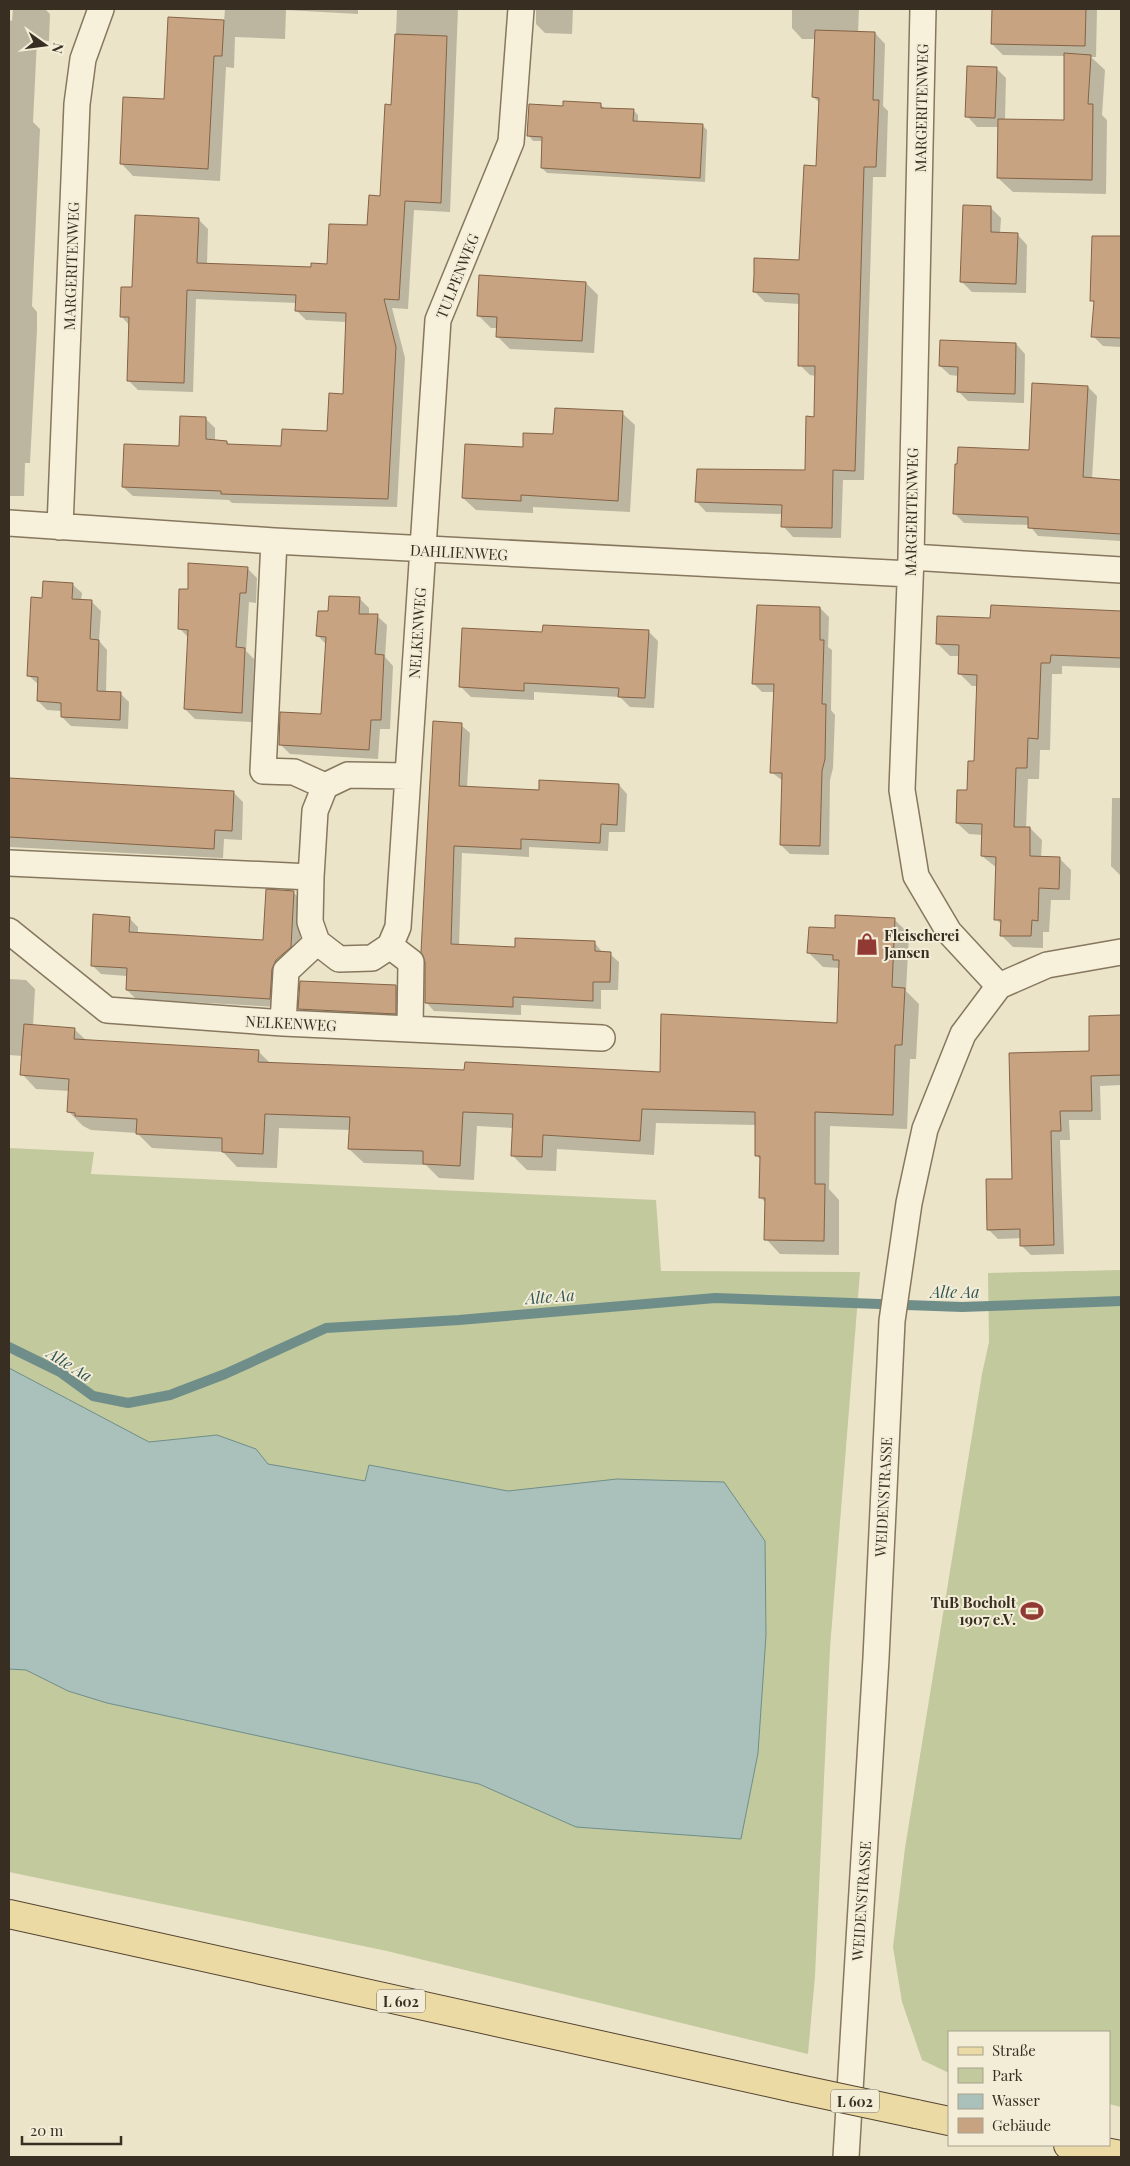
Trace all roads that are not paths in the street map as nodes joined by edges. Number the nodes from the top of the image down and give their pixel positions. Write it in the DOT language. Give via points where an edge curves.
graph roads {
  1 [pos="101,9"];
  2 [pos="521,9"];
  3 [pos="923,9"];
  4 [pos="9,523"];
  5 [pos="60,527"];
  6 [pos="274,542"];
  7 [pos="422,550"];
  8 [pos="910,566"];
  9 [pos="1121,570"];
  10 [pos="407,776"];
  11 [pos="326,786"];
  12 [pos="9,863"];
  13 [pos="311,877"];
  14 [pos="9,931"];
  15 [pos="317,942"];
  16 [pos="390,946"];
  17 [pos="1121,952"];
  18 [pos="999,986"];
  19 [pos="283,1023"];
  20 [pos="410,1029"];
  21 [pos="602,1038"];
  22 [pos="9,1914"];
  23 [pos="948,2121"];
  24 [pos="1073,2146"];
  25 [pos="1121,2156"];
  26 [pos="846,2157"];
  1 -- 5 [label="street, MARGERITENWEG" via="83,59 77,104"];
  2 -- 7 [label="street, TULPENWEG" via="511,142 438,320"];
  3 -- 8 [label="street, MARGERITENWEG"];
  4 -- 5 [label="street, DAHLIENWEG"];
  5 -- 6 [label="street, DAHLIENWEG"];
  6 -- 7 [label="street, DAHLIENWEG"];
  6 -- 11 [label="street" via="263,771 294,772"];
  7 -- 8 [label="street, DAHLIENWEG"];
  7 -- 10 [label="street, NELKENWEG"];
  8 -- 9 [label="street, DAHLIENWEG"];
  8 -- 18 [label="street, MARGERITENWEG" via="902,790 916,876 949,932"];
  10 -- 11 [label="street" via="348,775"];
  10 -- 16 [label="street, NELKENWEG" via="398,927"];
  11 -- 13 [label="street" via="315,811"];
  12 -- 13 [label="street"];
  13 -- 15 [label="street" via="310,922"];
  14 -- 19 [label="street, NELKENWEG" via="107,1010"];
  15 -- 16 [label="street" via="339,958 372,958"];
  15 -- 19 [label="street" via="286,971"];
  16 -- 20 [label="street" via="411,962"];
  17 -- 18 [label="street, WEIDENSTRASSE" via="1047,965"];
  18 -- 26 [label="street, WEIDENSTRASSE" via="962,1034 925,1129 897,1278 892,1321 876,1658"];
  19 -- 20 [label="street, NELKENWEG"];
  20 -- 21 [label="street, NELKENWEG"];
  22 -- 23 [label="main road, L 602, bridge"];
  24 -- 25 [label="main road"];
}
